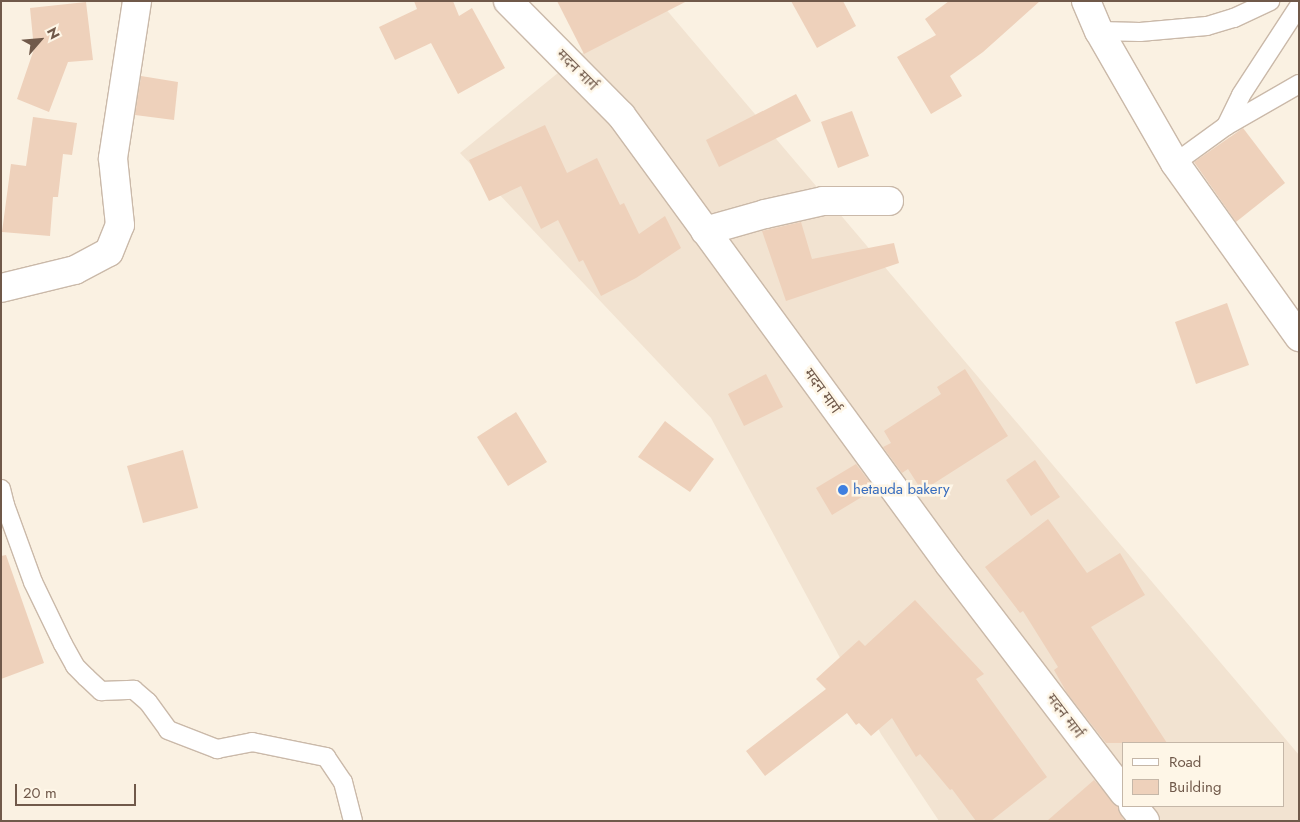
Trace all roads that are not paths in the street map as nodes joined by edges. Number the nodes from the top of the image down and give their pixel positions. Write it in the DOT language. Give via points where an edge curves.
graph roads {
  1 [pos="137,1"];
  2 [pos="508,1"];
  3 [pos="1086,1"];
  4 [pos="1270,1"];
  5 [pos="1299,6"];
  6 [pos="1100,31"];
  7 [pos="1299,84"];
  8 [pos="1226,126"];
  9 [pos="1174,163"];
  10 [pos="889,201"];
  11 [pos="705,231"];
  12 [pos="1,288"];
  13 [pos="1299,337"];
  14 [pos="1,489"];
  15 [pos="1122,790"];
  16 [pos="1134,807"];
  17 [pos="353,821"];
  18 [pos="1145,821"];
  1 -- 12 [label="street" via="113,158 120,225 109,252 75,270"];
  2 -- 11 [label="street, मदन मार्ग" via="621,115"];
  3 -- 6 [label="street"];
  4 -- 6 [label="lane" via="1234,18 1207,26 1156,32"];
  5 -- 8 [label="lane" via="1240,95"];
  6 -- 9 [label="street"];
  7 -- 8 [label="lane"];
  8 -- 9 [label="lane"];
  9 -- 13 [label="street"];
  10 -- 11 [label="street" via="823,201"];
  11 -- 15 [label="street, मदन मार्ग" via="949,564"];
  14 -- 17 [label="lane" via="33,582 75,666 86,677 101,691 134,690 148,702 168,730 217,749 252,742 326,757 343,782"];
  16 -- 18 [label="street"];
}
